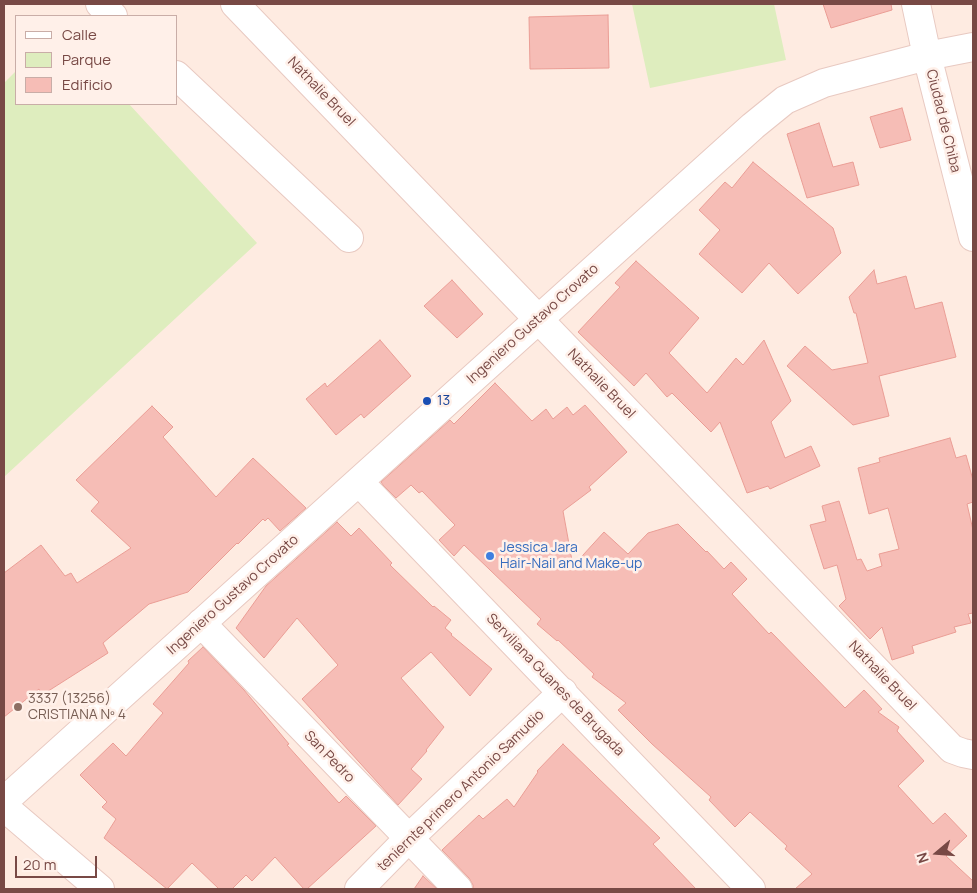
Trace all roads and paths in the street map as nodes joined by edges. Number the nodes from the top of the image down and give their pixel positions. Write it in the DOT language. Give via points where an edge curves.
graph roads {
  1 [pos="100,4"];
  2 [pos="236,4"];
  3 [pos="916,4"];
  4 [pos="112,15"];
  5 [pos="973,47"];
  6 [pos="927,56"];
  7 [pos="178,77"];
  8 [pos="973,237"];
  9 [pos="349,238"];
  10 [pos="538,319"];
  11 [pos="359,482"];
  12 [pos="201,623"];
  13 [pos="562,692"];
  14 [pos="973,755"];
  15 [pos="4,801"];
  16 [pos="4,807"];
  17 [pos="408,839"];
  18 [pos="100,889"];
  19 [pos="360,889"];
  20 [pos="458,889"];
  21 [pos="751,889"];
  1 -- 4 [label="street"];
  2 -- 10 [label="street, Nathalie Bruel"];
  3 -- 6 [label="street, Ciudad de Chiba"];
  5 -- 6 [label="street, Ingeniero Gustavo Crovato"];
  6 -- 8 [label="street, Ciudad de Chiba"];
  6 -- 10 [label="street, Ingeniero Gustavo Crovato" via="824,83 785,100"];
  7 -- 9 [label="street"];
  10 -- 11 [label="street, Ingeniero Gustavo Crovato"];
  10 -- 14 [label="street, Nathalie Bruel" via="952,749"];
  11 -- 12 [label="street, Ingeniero Gustavo Crovato"];
  11 -- 13 [label="street, Serviliana Guanes de Brugada"];
  12 -- 15 [label="street, Ingeniero Gustavo Crovato"];
  12 -- 17 [label="street, San Pedro"];
  13 -- 17 [label="street, teniernte primero Antonio Samudio"];
  13 -- 21 [label="street, Serviliana Guanes de Brugada"];
  16 -- 18 [label="street"];
  17 -- 19 [label="street, teniernte primero Antonio Samudio"];
  17 -- 20 [label="street, San Pedro"];
}
